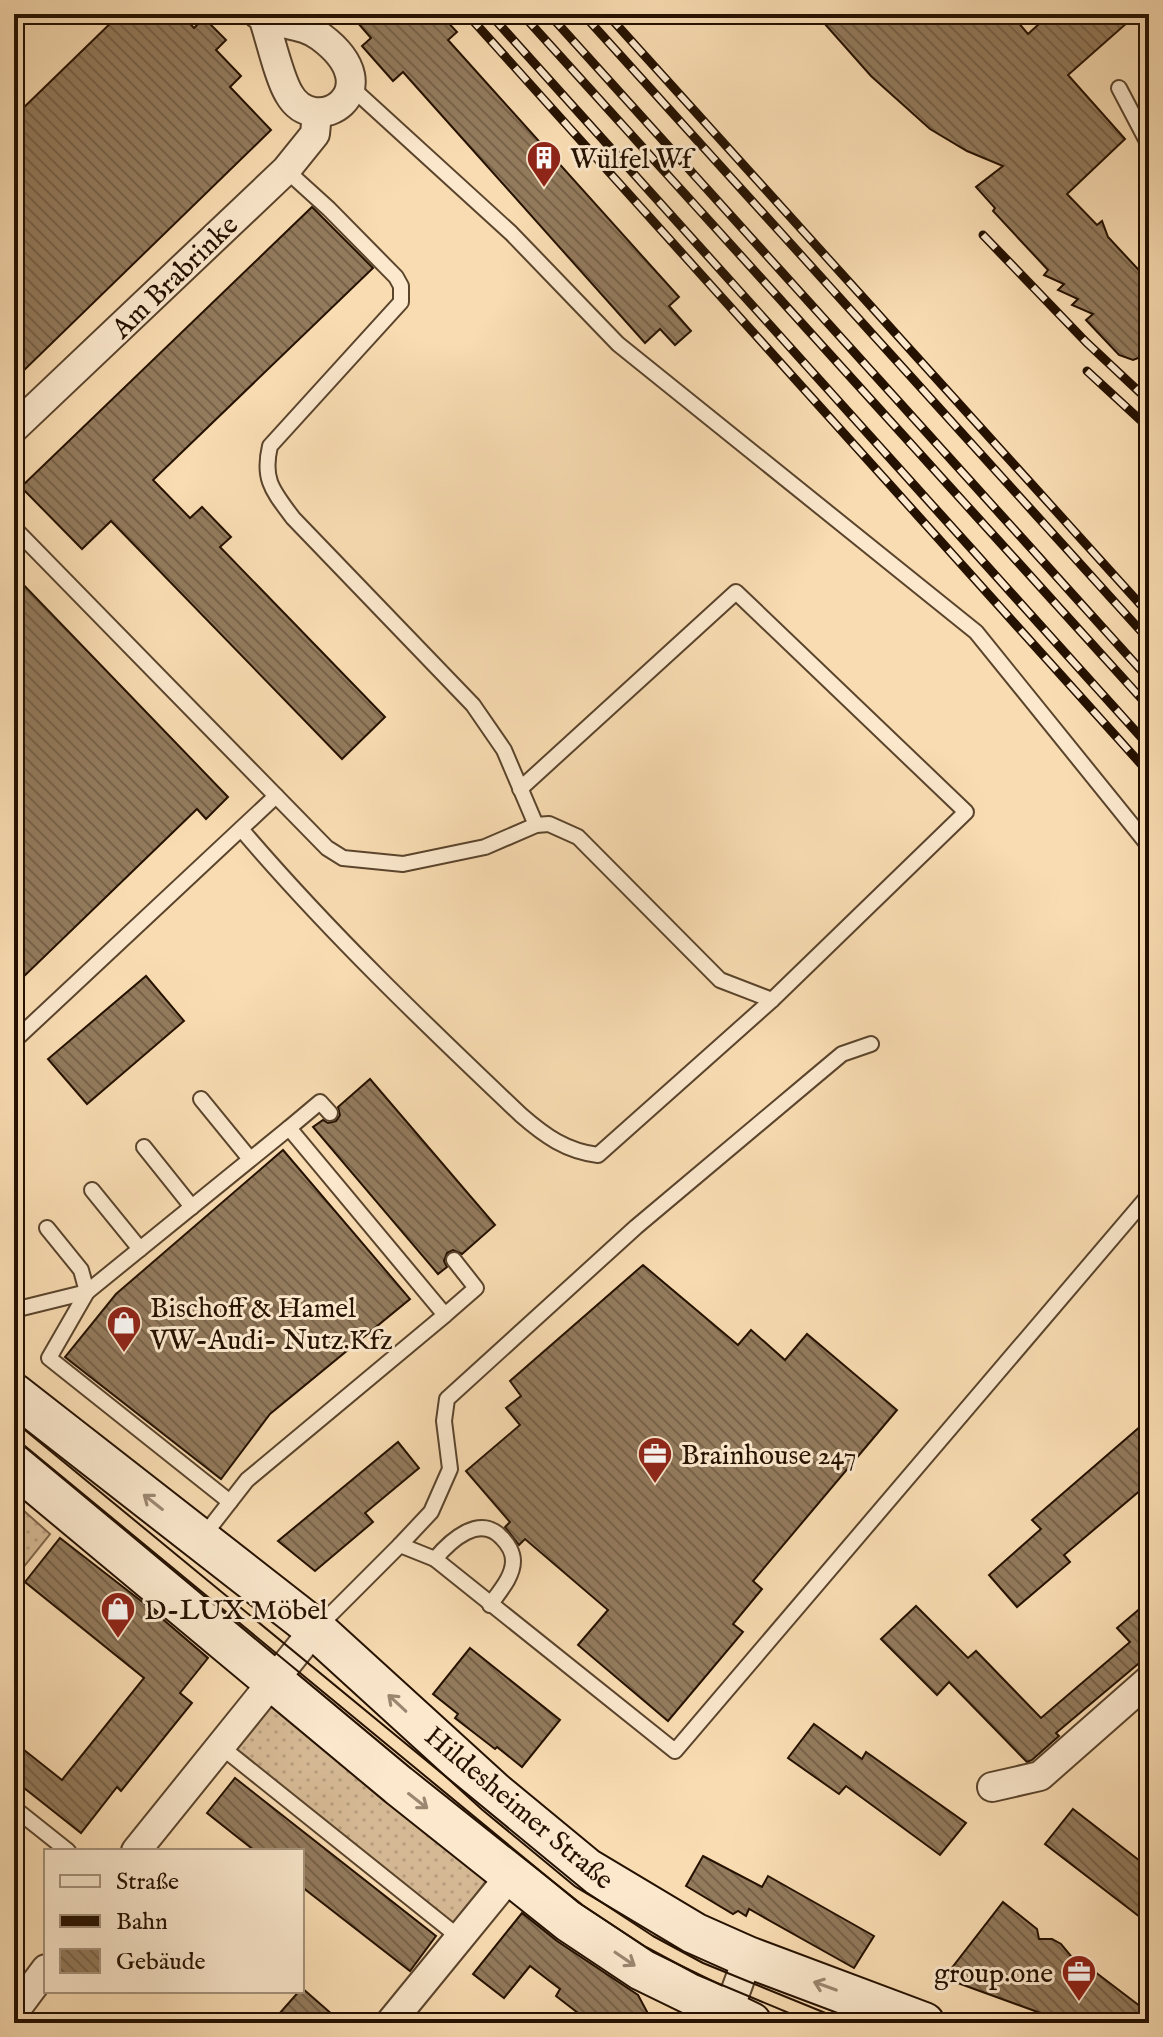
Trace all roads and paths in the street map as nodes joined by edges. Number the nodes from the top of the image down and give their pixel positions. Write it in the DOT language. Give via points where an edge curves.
graph roads {
  1 [pos="260,16"];
  2 [pos="352,88"];
  3 [pos="1119,88"];
  4 [pos="317,113"];
  5 [pos="1149,145"];
  6 [pos="286,170"];
  7 [pos="14,428"];
  8 [pos="14,528"];
  9 [pos="520,789"];
  10 [pos="276,796"];
  11 [pos="536,825"];
  12 [pos="241,829"];
  13 [pos="1149,846"];
  14 [pos="772,1000"];
  15 [pos="14,1041"];
  16 [pos="871,1044"];
  17 [pos="201,1099"];
  18 [pos="330,1113"];
  19 [pos="289,1128"];
  20 [pos="144,1147"];
  21 [pos="250,1159"];
  22 [pos="92,1190"];
  23 [pos="1149,1195"];
  24 [pos="192,1207"];
  25 [pos="47,1228"];
  26 [pos="140,1249"];
  27 [pos="454,1260"];
  28 [pos="87,1292"];
  29 [pos="14,1310"];
  30 [pos="445,1315"];
  31 [pos="14,1394"];
  32 [pos="14,1465"];
  33 [pos="230,1502"];
  34 [pos="200,1539"];
  35 [pos="400,1545"];
  36 [pos="435,1559"];
  37 [pos="490,1605"];
  38 [pos="315,1629"];
  39 [pos="1149,1680"];
  40 [pos="271,1681"];
  41 [pos="219,1745"];
  42 [pos="992,1787"];
  43 [pos="14,1808"];
  44 [pos="65,1849"];
  45 [pos="138,1849"];
  46 [pos="511,1875"];
  47 [pos="460,1938"];
  48 [pos="748,1957"];
  49 [pos="44,1972"];
  50 [pos="14,2012"];
  51 [pos="734,2019"];
  52 [pos="390,2023"];
  53 [pos="924,2023"];
  1 -- 2 [label="street" via="305,27 323,38 345,61"];
  1 -- 4 [label="street" via="289,95 304,110"];
  2 -- 4 [label="street" via="339,106"];
  2 -- 13 [label="lane" via="511,233 618,344 976,632"];
  3 -- 5 [label="lane"];
  4 -- 6 [label="street, Am Brabrinke" via="315,134"];
  6 -- 7 [label="street, Am Brabrinke"];
  6 -- 9 [label="lane" via="396,277 401,302 270,446 266,475 272,491 473,705 504,750"];
  8 -- 10 [label="lane"];
  9 -- 11 [label="lane"];
  9 -- 14 [label="lane" via="736,592 966,812"];
  10 -- 11 [label="lane" via="327,848 365,862 403,864 445,857"];
  10 -- 12 [label="lane"];
  11 -- 14 [label="lane" via="549,824 578,837 720,980"];
  12 -- 14 [label="lane" via="380,981 543,1135 576,1152 598,1155"];
  12 -- 15 [label="lane"];
  16 -- 35 [label="lane" via="842,1054 636,1227 447,1399 450,1469 431,1512"];
  17 -- 21 [label="lane"];
  18 -- 19 [label="lane" via="320,1102"];
  19 -- 21 [label="lane"];
  19 -- 30 [label="lane"];
  20 -- 24 [label="lane"];
  21 -- 24 [label="lane"];
  22 -- 26 [label="lane"];
  23 -- 37 [label="lane" via="675,1751"];
  24 -- 26 [label="lane"];
  25 -- 28 [label="lane" via="81,1270"];
  26 -- 28 [label="lane"];
  27 -- 30 [label="lane" via="476,1288"];
  28 -- 29 [label="lane"];
  28 -- 33 [label="lane" via="49,1358"];
  30 -- 33 [label="lane" via="247,1480"];
  34 -- 31 [label="main road, Hildesheimer Straße, one-way"];
  32 -- 40 [label="main road, Hildesheimer Straße"];
  33 -- 34 [label="lane"];
  34 -- 38 [label="main road, Hildesheimer Straße"];
  35 -- 36 [label="lane"];
  35 -- 38 [label="lane"];
  36 -- 37 [label="lane"];
  36 -- 37 [label="lane" via="457,1536 473,1529 501,1536 513,1562"];
  38 -- 40 [label="street"];
  48 -- 38 [label="main road, Hildesheimer Straße, one-way" via="694,1933 587,1869"];
  39 -- 42 [label="street" via="1040,1776"];
  40 -- 41 [label="street"];
  40 -- 46 [label="main road, Hildesheimer Straße, one-way"];
  41 -- 45 [label="street"];
  41 -- 47 [label="lane"];
  43 -- 44 [label="lane"];
  46 -- 47 [label="street"];
  46 -- 51 [label="main road, Hildesheimer Straße, one-way" via="642,1970"];
  47 -- 52 [label="street"];
  48 -- 51 [label="street"];
  53 -- 48 [label="main road, Hildesheimer Straße, one-way"];
  49 -- 50 [label="street"];
}
